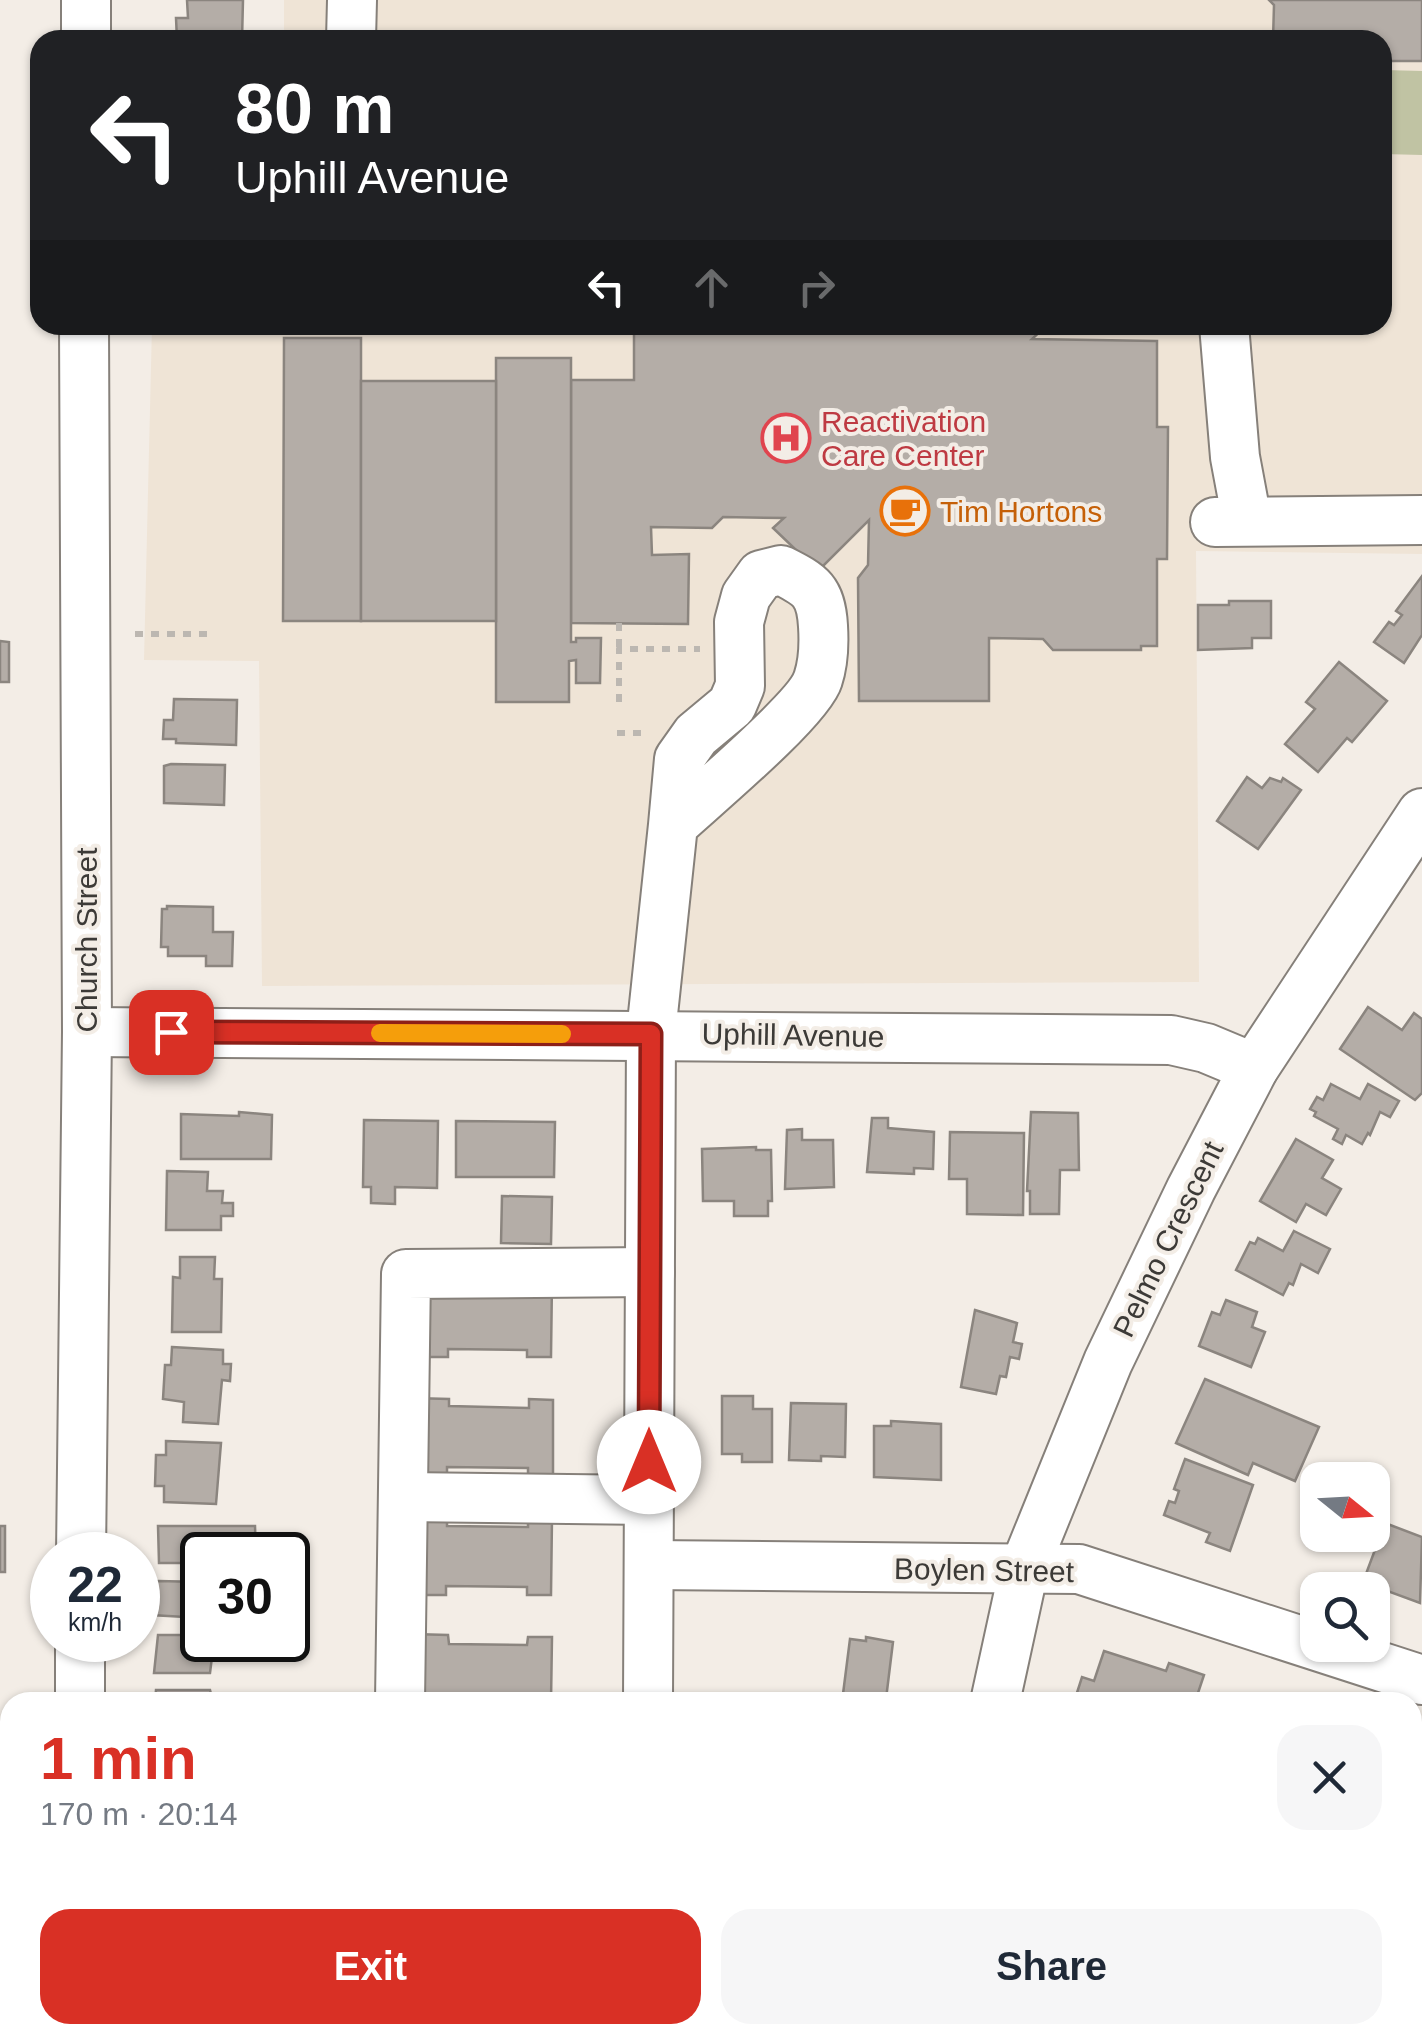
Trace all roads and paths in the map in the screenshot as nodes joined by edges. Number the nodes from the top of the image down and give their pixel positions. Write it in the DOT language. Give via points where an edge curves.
graph roads {
  1 [pos="86,0"];
  2 [pos="352,0"];
  3 [pos="86,30"];
  4 [pos="351,30"];
  5 [pos="84,335"];
  6 [pos="1225,335"];
  7 [pos="1422,520"];
  8 [pos="619,623"];
  9 [pos="135,634"];
  10 [pos="213,634"];
  11 [pos="712,648"];
  12 [pos="620,649"];
  13 [pos="619,702"];
  14 [pos="617,733"];
  15 [pos="648,734"];
  16 [pos="1422,812"];
  17 [pos="672,825"];
  18 [pos="87,1032"];
  19 [pos="651,1034"];
  20 [pos="1254,1068"];
  21 [pos="650,1272"];
  22 [pos="403,1497"];
  23 [pos="649,1500"];
  24 [pos="81,1532"];
  25 [pos="648,1565"];
  26 [pos="1024,1569"];
  27 [pos="80,1662"];
  28 [pos="1422,1680"];
  29 [pos="80,1692"];
  30 [pos="400,1692"];
  31 [pos="648,1692"];
  32 [pos="997,1692"];
  1 -- 3 [label="street"];
  2 -- 4 [label="street"];
  5 -- 18 [label="street, Church Street"];
  6 -- 7 [label="street" via="1235,457 1231,521"];
  8 -- 12 [label="path"];
  9 -- 10 [label="path"];
  11 -- 12 [label="path"];
  12 -- 13 [label="path"];
  14 -- 15 [label="path"];
  16 -- 20 [label="street, Pelmo Crescent"];
  17 -- 17 [label="street" via="798,709 818,681 821,601 806,582 781,570 761,575 746,596 740,686 732,705 679,759"];
  17 -- 19 [label="street"];
  18 -- 19 [label="street, Uphill Avenue"];
  18 -- 24 [label="street, Church Street"];
  19 -- 20 [label="street, Uphill Avenue" via="1171,1040"];
  19 -- 21 [label="street"];
  20 -- 26 [label="street, Pelmo Crescent" via="1108,1362"];
  21 -- 22 [label="street" via="406,1274"];
  21 -- 23 [label="street"];
  22 -- 23 [label="street"];
  22 -- 30 [label="street"];
  23 -- 25 [label="street"];
  25 -- 26 [label="street, Boylen Street"];
  25 -- 31 [label="street"];
  26 -- 28 [label="street, Boylen Street" via="1079,1569"];
  26 -- 32 [label="street, Pelmo Crescent"];
  27 -- 29 [label="street"];
}
